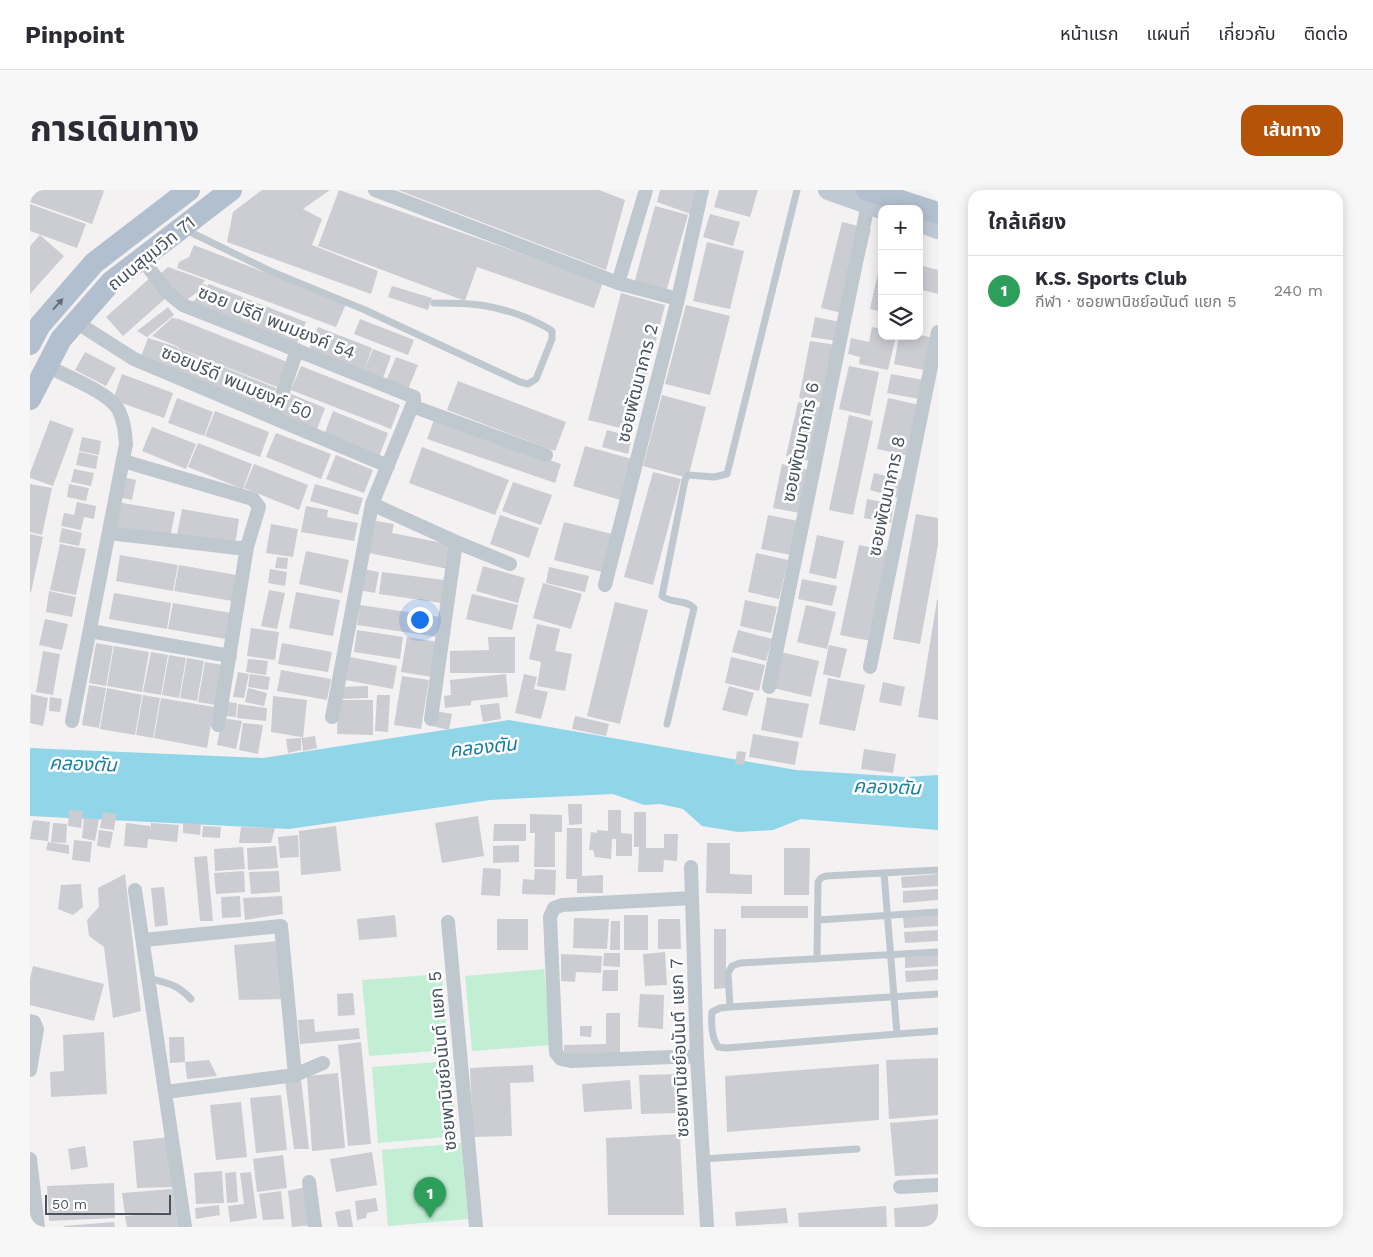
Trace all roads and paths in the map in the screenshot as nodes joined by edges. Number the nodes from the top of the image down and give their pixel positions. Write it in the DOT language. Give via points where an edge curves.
graph roads {
  1 [pos="189,190"];
  2 [pos="231,190"];
  3 [pos="375,190"];
  4 [pos="702,190"];
  5 [pos="797,190"];
  6 [pos="828,190"];
  7 [pos="642,191"];
  8 [pos="872,201"];
  9 [pos="938,213"];
  10 [pos="923,223"];
  11 [pos="182,228"];
  12 [pos="938,229"];
  13 [pos="142,258"];
  14 [pos="618,283"];
  15 [pos="678,299"];
  16 [pos="434,303"];
  17 [pos="76,322"];
  18 [pos="938,332"];
  19 [pos="30,344"];
  20 [pos="297,350"];
  21 [pos="47,366"];
  22 [pos="30,399"];
  23 [pos="413,402"];
  24 [pos="274,418"];
  25 [pos="546,455"];
  26 [pos="123,460"];
  27 [pos="388,466"];
  28 [pos="372,504"];
  29 [pos="109,533"];
  30 [pos="456,542"];
  31 [pos="248,547"];
  32 [pos="510,564"];
  33 [pos="605,585"];
  34 [pos="90,631"];
  35 [pos="230,656"];
  36 [pos="870,667"];
  37 [pos="769,688"];
  38 [pos="332,717"];
  39 [pos="432,720"];
  40 [pos="72,721"];
  41 [pos="667,724"];
  42 [pos="218,726"];
  43 [pos="691,867"];
  44 [pos="938,870"];
  45 [pos="884,873"];
  46 [pos="135,890"];
  47 [pos="692,898"];
  48 [pos="938,912"];
  49 [pos="888,915"];
  50 [pos="818,920"];
  51 [pos="448,922"];
  52 [pos="144,940"];
  53 [pos="938,952"];
  54 [pos="891,956"];
  55 [pos="818,959"];
  56 [pos="148,978"];
  57 [pos="938,994"];
  58 [pos="894,998"];
  59 [pos="191,1000"];
  60 [pos="730,1007"];
  61 [pos="30,1021"];
  62 [pos="938,1031"];
  63 [pos="897,1034"];
  64 [pos="696,1056"];
  65 [pos="323,1063"];
  66 [pos="30,1070"];
  67 [pos="295,1074"];
  68 [pos="166,1092"];
  69 [pos="857,1149"];
  70 [pos="30,1159"];
  71 [pos="702,1159"];
  72 [pos="309,1182"];
  73 [pos="938,1185"];
  74 [pos="900,1187"];
  75 [pos="38,1227"];
  76 [pos="185,1227"];
  77 [pos="315,1227"];
  78 [pos="476,1227"];
  79 [pos="707,1227"];
  19 -- 1 [label="main road, ถนนสุขุมวิท 71, one-way" via="40,324 94,263"];
  2 -- 11 [label="main road, ถนนสุขุมวิท 71"];
  3 -- 14 [label="street"];
  4 -- 15 [label="street, ซอยพัฒนาการ 2"];
  5 -- 41 [label="lane" via="727,474 714,477 688,475 685,480 662,596 694,608"];
  6 -- 8 [label="main road"];
  7 -- 14 [label="street"];
  8 -- 9 [label="main road"];
  8 -- 37 [label="street, ซอยพัฒนาการ 6"];
  10 -- 12 [label="main road"];
  11 -- 13 [label="main road, ถนนสุขุมวิท 71"];
  11 -- 16 [label="lane" via="270,271 365,310 520,382 528,384 536,379 552,339 552,331 546,326 499,308 475,303"];
  13 -- 17 [label="main road, ถนนสุขุมวิท 71" via="112,282"];
  13 -- 20 [label="street, ซอย ปรีดี พนมยงค์ 54" via="167,292 184,305"];
  14 -- 15 [label="street"];
  15 -- 33 [label="street, ซอยพัฒนาการ 2"];
  17 -- 21 [label="main road, ถนนสุขุมวิท 71" via="61,339"];
  17 -- 24 [label="street, ซอยปรีดี พนมยงค์ 50" via="134,359"];
  18 -- 36 [label="street, ซอยพัฒนาการ 8"];
  20 -- 23 [label="street, ซอย ปรีดี พนมยงค์ 54"];
  20 -- 24 [label="street"];
  21 -- 22 [label="main road, ถนนสุขุมวิท 71"];
  21 -- 26 [label="street" via="109,398 124,425 126,444"];
  23 -- 25 [label="street, ซอย ปรีดี พนมยงค์ 54"];
  23 -- 27 [label="street"];
  24 -- 27 [label="street, ซอยปรีดี พนมยงค์ 50"];
  26 -- 29 [label="street"];
  26 -- 31 [label="street" via="253,499 259,507"];
  27 -- 28 [label="street"];
  28 -- 30 [label="street"];
  28 -- 38 [label="street"];
  29 -- 31 [label="street"];
  29 -- 34 [label="street"];
  30 -- 32 [label="street"];
  30 -- 39 [label="street"];
  31 -- 35 [label="street"];
  34 -- 35 [label="street"];
  34 -- 40 [label="street"];
  35 -- 42 [label="street"];
  43 -- 47 [label="street, ซอยพานิชย์อนันต์ แยก 7"];
  44 -- 45 [label="lane"];
  45 -- 49 [label="lane"];
  45 -- 50 [label="lane" via="821,878 818,882"];
  46 -- 52 [label="street"];
  47 -- 64 [label="street, ซอยพานิชย์อนันต์ แยก 7"];
  47 -- 64 [label="street" via="562,905 554,908 550,917 556,1053 561,1060"];
  48 -- 49 [label="lane"];
  49 -- 50 [label="lane"];
  49 -- 54 [label="lane"];
  50 -- 55 [label="lane"];
  51 -- 78 [label="street, ซอยพานิชย์อนันต์ แยก 5"];
  52 -- 56 [label="street"];
  52 -- 67 [label="street" via="281,926"];
  53 -- 54 [label="lane"];
  54 -- 55 [label="lane"];
  54 -- 58 [label="lane"];
  55 -- 60 [label="lane" via="732,966 728,973"];
  56 -- 59 [label="lane" via="172,984"];
  56 -- 68 [label="street"];
  57 -- 58 [label="lane"];
  58 -- 60 [label="lane"];
  58 -- 63 [label="lane"];
  60 -- 63 [label="lane" via="712,1012 714,1040 718,1047"];
  61 -- 66 [label="street" via="37,1029"];
  62 -- 63 [label="lane"];
  64 -- 71 [label="street, ซอยพานิชย์อนันต์ แยก 7"];
  65 -- 67 [label="street"];
  67 -- 68 [label="street"];
  68 -- 76 [label="street"];
  69 -- 71 [label="lane"];
  70 -- 75 [label="street"];
  71 -- 79 [label="street, ซอยพานิชย์อนันต์ แยก 7"];
  72 -- 77 [label="street"];
  73 -- 74 [label="street"];
}
